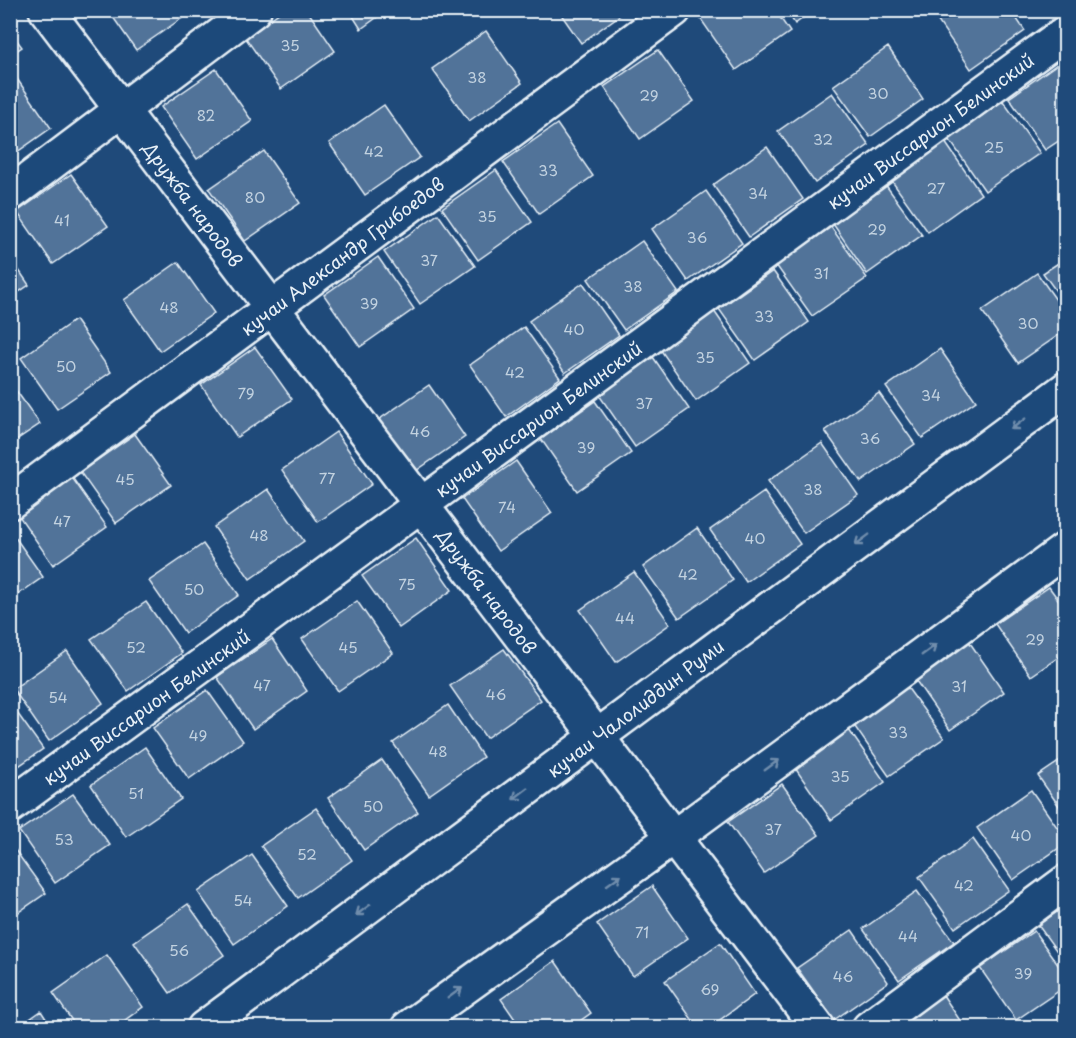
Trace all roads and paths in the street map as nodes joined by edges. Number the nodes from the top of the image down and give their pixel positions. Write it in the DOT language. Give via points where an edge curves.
graph roads {
  1 [pos="46,10"];
  2 [pos="254,10"];
  3 [pos="674,10"];
  4 [pos="1065,32"];
  5 [pos="122,110"];
  6 [pos="10,194"];
  7 [pos="272,308"];
  8 [pos="1065,389"];
  9 [pos="10,502"];
  10 [pos="422,504"];
  11 [pos="1065,549"];
  12 [pos="597,736"];
  13 [pos="10,806"];
  14 [pos="674,837"];
  15 [pos="1065,882"];
  16 [pos="204,1028"];
  17 [pos="408,1028"];
  18 [pos="819,1028"];
  19 [pos="869,1028"];
  1 -- 5 [label="street, Дружба народов"];
  2 -- 5 [label="street"];
  3 -- 7 [label="street, кучаи Александр Грибоедов"];
  4 -- 10 [label="street, кучаи Виссарион Белинский"];
  5 -- 6 [label="street"];
  5 -- 7 [label="street, Дружба народов"];
  7 -- 9 [label="street, кучаи Александр Грибоедов"];
  7 -- 10 [label="street, Дружба народов"];
  8 -- 12 [label="street, кучаи Чалолиддин Руми, one-way"];
  10 -- 12 [label="street, Дружба народов"];
  10 -- 13 [label="street, кучаи Виссарион Белинский"];
  14 -- 11 [label="street, one-way"];
  12 -- 14 [label="street, Дружба народов"];
  12 -- 16 [label="street, кучаи Чалолиддин Руми, one-way"];
  17 -- 14 [label="street, one-way"];
  14 -- 18 [label="street, Дружба народов"];
  15 -- 19 [label="street"];
}
